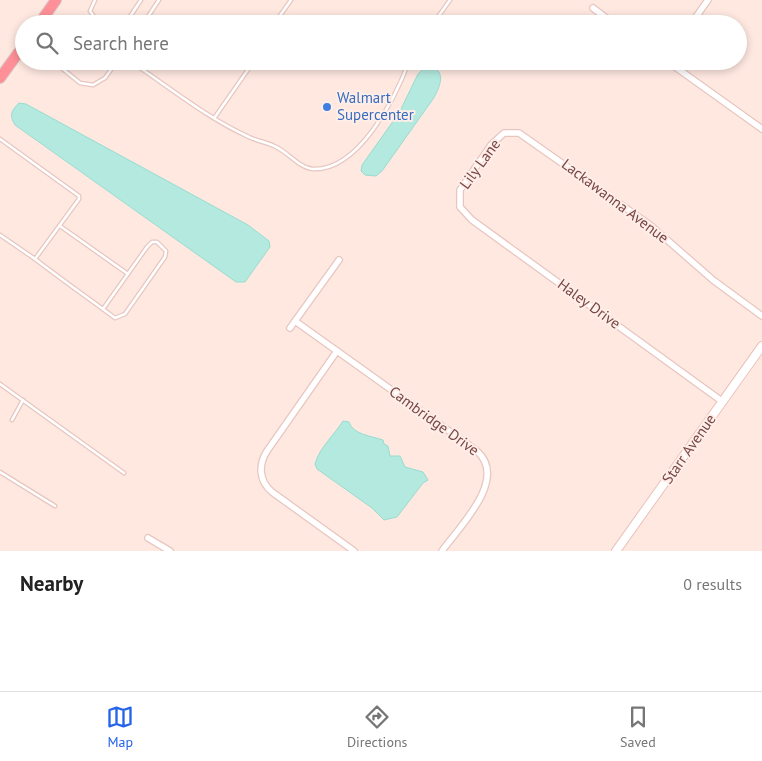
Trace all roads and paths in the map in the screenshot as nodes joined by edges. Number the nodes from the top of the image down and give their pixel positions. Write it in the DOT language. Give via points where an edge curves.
graph roads {
  1 [pos="56,0"];
  2 [pos="95,0"];
  3 [pos="142,0"];
  4 [pos="158,0"];
  5 [pos="291,0"];
  6 [pos="450,0"];
  7 [pos="708,0"];
  8 [pos="593,8"];
  9 [pos="45,15"];
  10 [pos="93,15"];
  11 [pos="131,15"];
  12 [pos="149,15"];
  13 [pos="280,15"];
  14 [pos="439,15"];
  15 [pos="602,15"];
  16 [pos="697,15"];
  17 [pos="15,57"];
  18 [pos="64,70"];
  19 [pos="111,70"];
  20 [pos="143,70"];
  21 [pos="248,70"];
  22 [pos="406,70"];
  23 [pos="680,70"];
  24 [pos="0,78"];
  25 [pos="215,118"];
  26 [pos="762,129"];
  27 [pos="511,132"];
  28 [pos="0,139"];
  29 [pos="458,203"];
  30 [pos="60,226"];
  31 [pos="0,235"];
  32 [pos="35,259"];
  33 [pos="339,260"];
  34 [pos="128,274"];
  35 [pos="103,309"];
  36 [pos="762,316"];
  37 [pos="295,321"];
  38 [pos="290,328"];
  39 [pos="762,346"];
  40 [pos="337,352"];
  41 [pos="0,384"];
  42 [pos="23,400"];
  43 [pos="723,402"];
  44 [pos="12,420"];
  45 [pos="0,472"];
  46 [pos="124,473"];
  47 [pos="55,506"];
  48 [pos="148,538"];
  49 [pos="170,551"];
  50 [pos="354,551"];
  51 [pos="442,551"];
  52 [pos="616,551"];
  1 -- 9 [label="highway"];
  2 -- 10 [label="lane" via="90,11"];
  3 -- 11 [label="lane"];
  4 -- 12 [label="lane"];
  5 -- 13 [label="lane"];
  6 -- 14 [label="lane"];
  7 -- 16 [label="street"];
  8 -- 15 [label="street"];
  17 -- 24 [label="highway"];
  18 -- 19 [label="lane" via="80,82 93,85"];
  20 -- 25 [label="lane"];
  21 -- 25 [label="lane"];
  22 -- 25 [label="lane" via="397,93 358,147 344,161 326,166 309,168 274,146 249,137"];
  23 -- 26 [label="street"];
  27 -- 29 [label="street, Lily Lane" via="500,136 491,145 462,186"];
  27 -- 36 [label="street, Lackawanna Avenue" via="530,140 650,224 713,280"];
  28 -- 30 [label="lane" via="79,196"];
  29 -- 43 [label="street, Haley Drive" via="472,220"];
  30 -- 32 [label="lane"];
  30 -- 34 [label="lane"];
  31 -- 32 [label="lane"];
  32 -- 35 [label="lane"];
  33 -- 37 [label="street"];
  34 -- 35 [label="lane"];
  34 -- 35 [label="lane" via="152,242 157,242 166,251 166,256 125,314 115,318"];
  37 -- 38 [label="street"];
  37 -- 40 [label="street, Cambridge Drive"];
  39 -- 43 [label="street, Starr Avenue"];
  40 -- 50 [label="street" via="267,451 261,462 261,472 270,491"];
  40 -- 51 [label="street, Cambridge Drive" via="485,460 489,476 486,488"];
  41 -- 42 [label="lane"];
  42 -- 44 [label="lane"];
  42 -- 46 [label="lane"];
  43 -- 52 [label="street, Starr Avenue"];
  45 -- 47 [label="lane"];
  48 -- 49 [label="street"];
}
